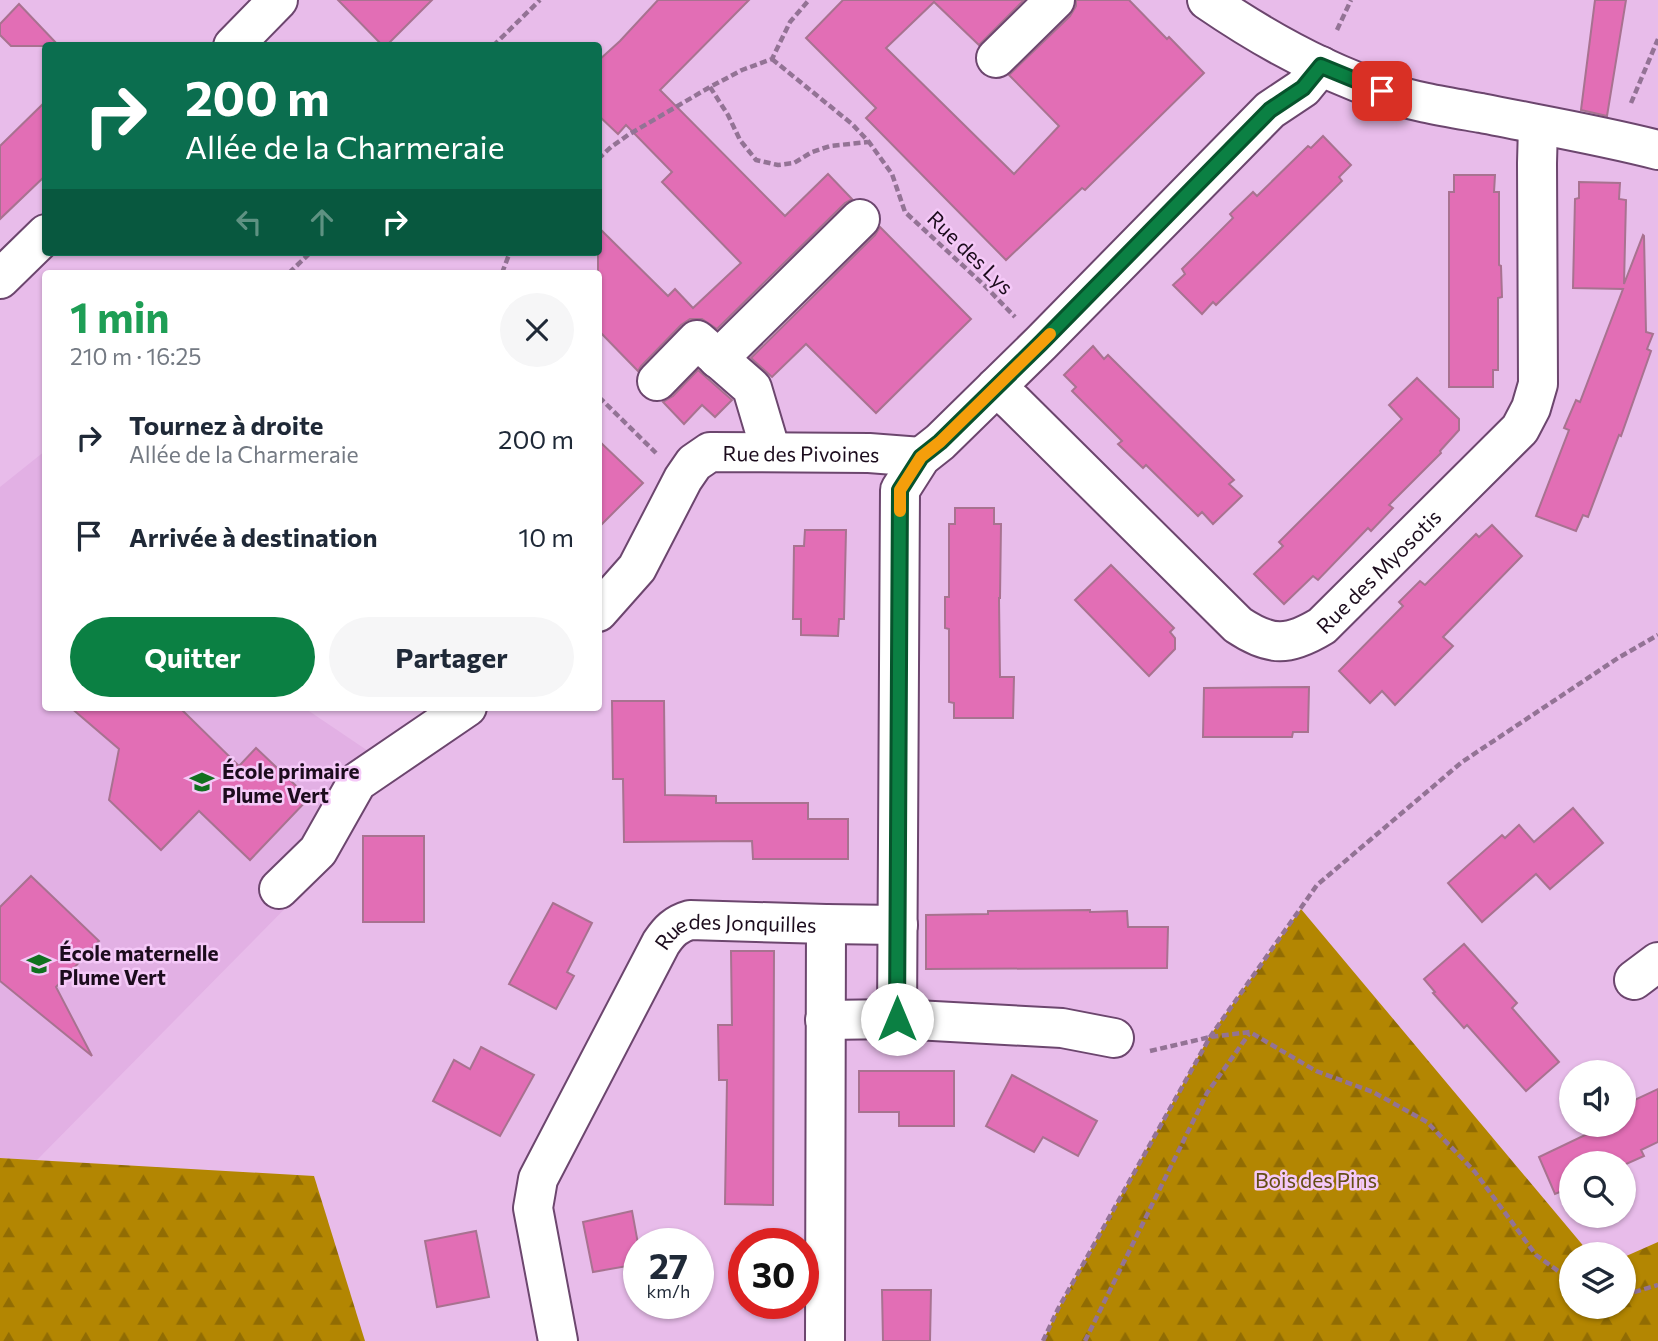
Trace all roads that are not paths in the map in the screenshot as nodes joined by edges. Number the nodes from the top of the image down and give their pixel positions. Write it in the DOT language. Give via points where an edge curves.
graph roads {
  1 [pos="278,0"];
  2 [pos="1055,0"];
  3 [pos="1208,0"];
  4 [pos="237,42"];
  5 [pos="996,58"];
  6 [pos="1321,66"];
  7 [pos="1538,124"];
  8 [pos="1641,146"];
  9 [pos="860,219"];
  10 [pos="42,238"];
  11 [pos="0,279"];
  12 [pos="718,359"];
  13 [pos="657,382"];
  14 [pos="996,387"];
  15 [pos="771,453"];
  16 [pos="921,457"];
  17 [pos="602,607"];
  18 [pos="461,711"];
  19 [pos="279,889"];
  20 [pos="826,924"];
  21 [pos="898,925"];
  22 [pos="897,1019"];
  23 [pos="825,1020"];
  24 [pos="1114,1038"];
  25 [pos="558,1341"];
  26 [pos="825,1341"];
  1 -- 4 [label="street"];
  2 -- 5 [label="street"];
  3 -- 6 [label="street" via="1242,24"];
  6 -- 7 [label="street" via="1423,103"];
  6 -- 14 [label="street" via="1303,88 1270,110"];
  7 -- 8 [label="street"];
  7 -- 14 [label="street, Rue des Myosotis" via="1538,384 1531,408 1520,429 1310,633 1275,642 1255,637 1238,625"];
  9 -- 12 [label="street"];
  10 -- 11 [label="street"];
  12 -- 13 [label="street" via="698,340"];
  12 -- 15 [label="street" via="752,388"];
  14 -- 16 [label="street"];
  15 -- 16 [label="street, Rue des Pivoines"];
  15 -- 17 [label="street, Rue des Pivoines" via="710,452 694,463 637,568"];
  16 -- 21 [label="street" via="900,490"];
  18 -- 19 [label="street" via="357,782 318,851"];
  20 -- 21 [label="street"];
  20 -- 23 [label="street, Rue des Jonquilles"];
  20 -- 25 [label="street, Rue des Jonquilles" via="690,920 666,935 538,1179 533,1208"];
  21 -- 22 [label="street"];
  22 -- 23 [label="street"];
  22 -- 24 [label="street" via="1062,1028"];
  23 -- 26 [label="street, Rue des Jonquilles"];
}
